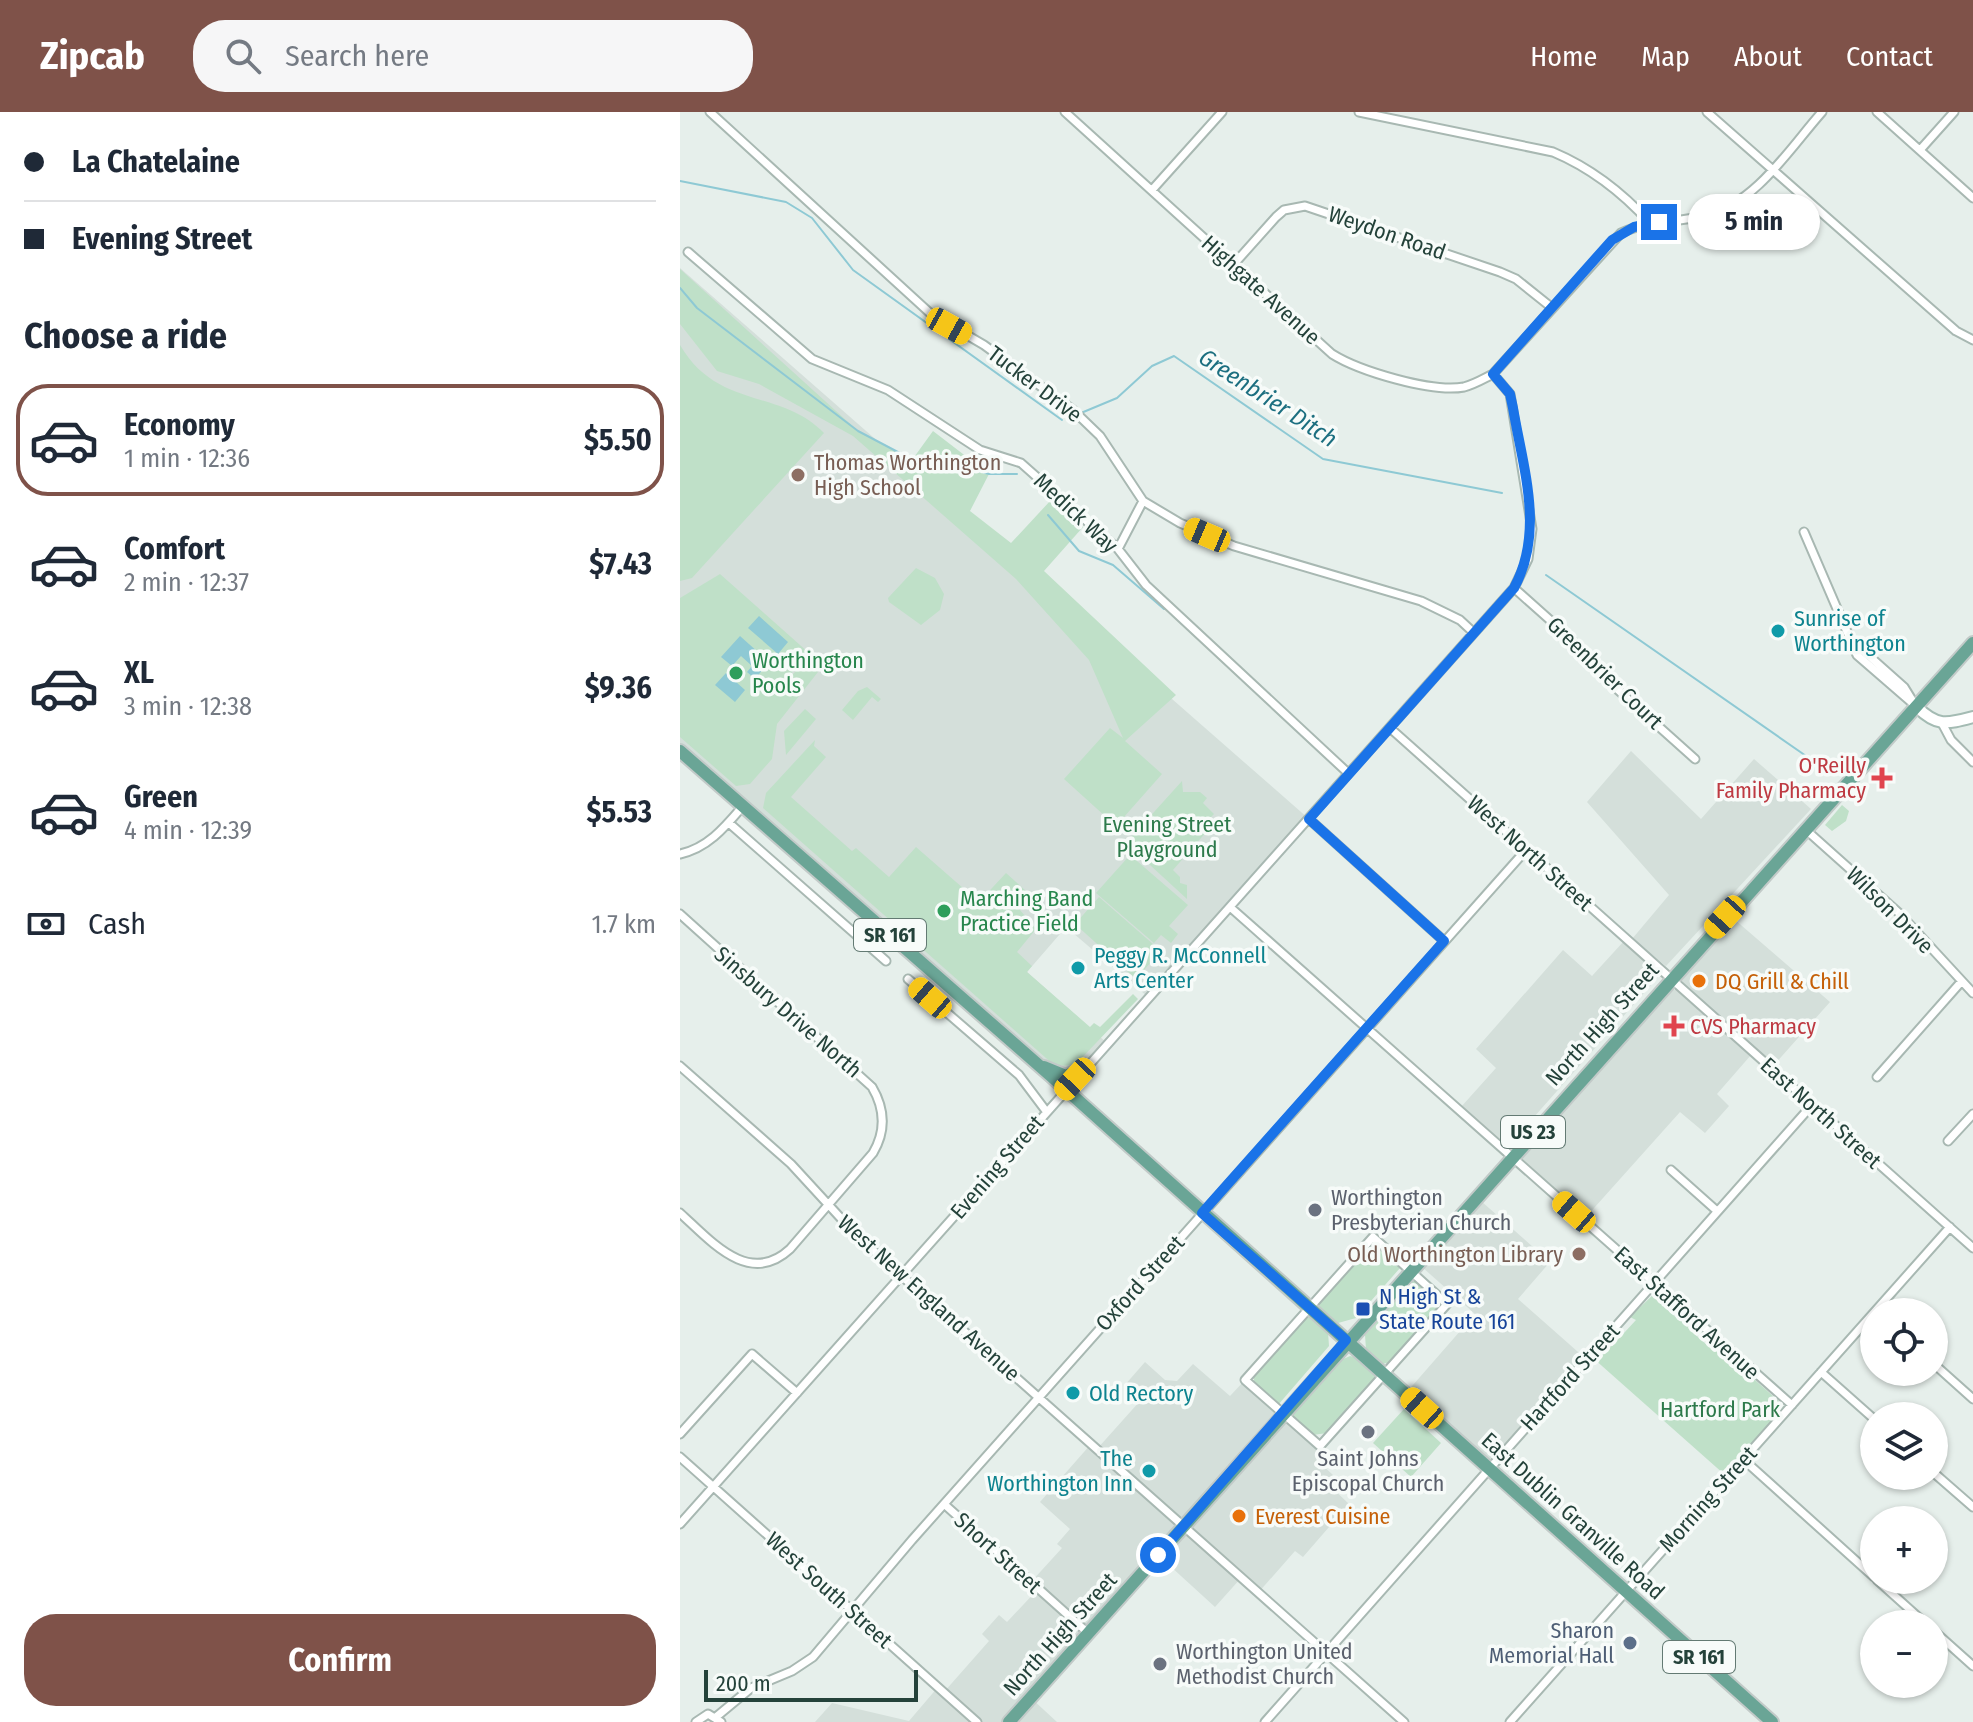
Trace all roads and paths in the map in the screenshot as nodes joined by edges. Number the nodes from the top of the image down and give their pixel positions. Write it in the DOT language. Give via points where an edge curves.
graph roads {
  1 [pos="710,112"];
  2 [pos="1065,112"];
  3 [pos="1222,112"];
  4 [pos="1359,112"];
  5 [pos="1707,112"];
  6 [pos="1822,112"];
  7 [pos="1877,112"];
  8 [pos="1954,112"];
  9 [pos="1920,150"];
  10 [pos="1773,167"];
  11 [pos="1152,190"];
  12 [pos="1973,198"];
  13 [pos="1650,223"];
  14 [pos="688,252"];
  15 [pos="1234,264"];
  16 [pos="1551,307"];
  17 [pos="1973,340"];
  18 [pos="1493,374"];
  19 [pos="1143,501"];
  20 [pos="1804,532"];
  21 [pos="1118,549"];
  22 [pos="1514,588"];
  23 [pos="1474,633"];
  24 [pos="1973,643"];
  25 [pos="1917,707"];
  26 [pos="1973,717"];
  27 [pos="1943,725"];
  28 [pos="1390,728"];
  29 [pos="680,751"];
  30 [pos="1695,759"];
  31 [pos="1973,762"];
  32 [pos="1348,773"];
  33 [pos="743,806"];
  34 [pos="1309,819"];
  35 [pos="729,823"];
  36 [pos="1805,829"];
  37 [pos="1526,850"];
  38 [pos="680,854"];
  39 [pos="1230,907"];
  40 [pos="680,914"];
  41 [pos="1444,941"];
  42 [pos="886,961"];
  43 [pos="1670,978"];
  44 [pos="908,979"];
  45 [pos="1961,982"];
  46 [pos="1973,993"];
  47 [pos="1366,1029"];
  48 [pos="1038,1064"];
  49 [pos="680,1066"];
  50 [pos="1085,1067"];
  51 [pos="1877,1077"];
  52 [pos="1064,1091"];
  53 [pos="1812,1105"];
  54 [pos="1046,1111"];
  55 [pos="1973,1114"];
  56 [pos="1948,1141"];
  57 [pos="1511,1156"];
  58 [pos="1671,1170"];
  59 [pos="828,1205"];
  60 [pos="1717,1211"];
  61 [pos="680,1213"];
  62 [pos="1202,1213"];
  63 [pos="1950,1227"];
  64 [pos="1973,1248"];
  65 [pos="1409,1270"];
  66 [pos="901,1276"];
  67 [pos="1654,1282"];
  68 [pos="1887,1298"];
  69 [pos="1310,1307"];
  70 [pos="1860,1329"];
  71 [pos="1346,1340"];
  72 [pos="1821,1372"];
  73 [pos="1384,1374"];
  74 [pos="1948,1377"];
  75 [pos="797,1393"];
  76 [pos="1039,1397"];
  77 [pos="1973,1399"];
  78 [pos="1792,1405"];
  79 [pos="1860,1407"];
  80 [pos="1283,1414"];
  81 [pos="680,1434"];
  82 [pos="680,1457"];
  83 [pos="1744,1460"];
  84 [pos="1490,1468"];
  85 [pos="1948,1485"];
  86 [pos="714,1487"];
  87 [pos="944,1504"];
  88 [pos="1973,1507"];
  89 [pos="680,1524"];
  90 [pos="1183,1526"];
  91 [pos="1860,1564"];
  92 [pos="1627,1591"];
  93 [pos="1893,1594"];
  94 [pos="851,1609"];
  95 [pos="1911,1610"];
  96 [pos="1088,1633"];
  97 [pos="1948,1644"];
  98 [pos="1326,1653"];
  99 [pos="1973,1666"];
  100 [pos="718,1719"];
  101 [pos="696,1722"];
  102 [pos="977,1722"];
  103 [pos="1009,1722"];
  104 [pos="1265,1722"];
  105 [pos="1404,1722"];
  106 [pos="1510,1722"];
  107 [pos="1772,1722"];
  1 -- 19 [label="street, Tucker Drive" via="931,314 984,345 1073,410 1100,436"];
  2 -- 11 [label="street, Highgate Avenue"];
  3 -- 11 [label="street"];
  4 -- 13 [label="street" via="1553,152 1612,186"];
  5 -- 10 [label="street"];
  6 -- 10 [label="street"];
  7 -- 9 [label="street"];
  8 -- 9 [label="street"];
  9 -- 12 [label="street"];
  10 -- 13 [label="street" via="1747,195 1723,210"];
  10 -- 17 [label="street" via="1956,331"];
  11 -- 15 [label="street, Highgate Avenue"];
  13 -- 16 [label="street" via="1621,233"];
  14 -- 21 [label="street, Medick Way" via="798,350 835,371 888,390 980,450 1021,463"];
  15 -- 16 [label="street, Weydon Road" via="1284,210 1305,206 1500,272"];
  15 -- 18 [label="street, Highgate Avenue" via="1332,354 1356,367 1454,388"];
  16 -- 18 [label="street"];
  18 -- 22 [label="street, Evening Street" via="1510,394 1532,529 1528,559"];
  19 -- 21 [label="street"];
  19 -- 23 [label="street, Tucker Drive" via="1234,546 1421,601"];
  20 -- 25 [label="street" via="1849,638 1870,668"];
  21 -- 32 [label="street, Medick Way" via="1146,585"];
  22 -- 23 [label="street, Evening Street"];
  22 -- 30 [label="street, Greenbrier Court"];
  23 -- 28 [label="street, Evening Street"];
  24 -- 25 [label="main road, North High Street / US 23"];
  25 -- 27 [label="street"];
  25 -- 36 [label="main road, North High Street / US 23"];
  26 -- 27 [label="street"];
  27 -- 31 [label="street"];
  28 -- 32 [label="street, Evening Street"];
  28 -- 37 [label="street, West North Street"];
  29 -- 33 [label="main road, SR 161"];
  32 -- 34 [label="street, Evening Street"];
  33 -- 35 [label="street"];
  33 -- 48 [label="main road, SR 161"];
  34 -- 39 [label="street, Evening Street"];
  34 -- 41 [label="street"];
  35 -- 38 [label="street" via="701,847"];
  35 -- 42 [label="street"];
  36 -- 43 [label="main road, North High Street / US 23"];
  36 -- 45 [label="street, Wilson Drive" via="1899,913"];
  37 -- 41 [label="street, Oxford Street"];
  37 -- 43 [label="street, West North Street"];
  39 -- 47 [label="street, East Stafford Avenue"];
  39 -- 50 [label="street, Evening Street"];
  40 -- 59 [label="street, Sinsbury Drive North" via="872,1087 883,1118 880,1138"];
  41 -- 47 [label="street, Oxford Street"];
  43 -- 53 [label="street, East North Street"];
  43 -- 57 [label="main road, North High Street / US 23"];
  44 -- 54 [label="street" via="1019,1075"];
  45 -- 46 [label="street, Wilson Drive"];
  45 -- 51 [label="street"];
  47 -- 57 [label="street, East Stafford Avenue"];
  47 -- 62 [label="street, Oxford Street"];
  48 -- 50 [label="main road" via="1066,1076"];
  48 -- 52 [label="main road, SR 161"];
  49 -- 59 [label="street, West New England Avenue" via="791,1164"];
  50 -- 52 [label="street, Evening Street"];
  52 -- 54 [label="street, Evening Street"];
  52 -- 62 [label="main road, SR 161"];
  53 -- 60 [label="street, Hartford Street"];
  53 -- 63 [label="street, East North Street"];
  54 -- 66 [label="street, Evening Street"];
  55 -- 56 [label="street"];
  57 -- 65 [label="main road, North High Street / US 23"];
  57 -- 67 [label="street, East Stafford Avenue"];
  58 -- 60 [label="street"];
  59 -- 61 [label="street" via="783,1255 758,1264 729,1256"];
  59 -- 66 [label="street, West New England Avenue"];
  60 -- 67 [label="street, Hartford Street"];
  62 -- 69 [label="main road, SR 161"];
  62 -- 76 [label="street, Oxford Street"];
  63 -- 64 [label="street, East North Street"];
  63 -- 68 [label="street, Morning Street"];
  65 -- 69 [label="street" via="1373,1237"];
  65 -- 71 [label="main road, North High Street / US 23"];
  65 -- 73 [label="street" via="1447,1304"];
  66 -- 75 [label="street, Evening Street"];
  66 -- 76 [label="street, West New England Avenue"];
  67 -- 78 [label="street, East Stafford Avenue"];
  67 -- 84 [label="street, Hartford Street"];
  69 -- 71 [label="main road, SR 161"];
  69 -- 80 [label="street" via="1245,1380"];
  70 -- 72 [label="street, Morning Street"];
  71 -- 73 [label="main road, East Dublin Granville Road / SR 161"];
  71 -- 80 [label="main road, North High Street / US 23"];
  72 -- 78 [label="street, Morning Street"];
  72 -- 79 [label="street"];
  73 -- 80 [label="street" via="1320,1446"];
  73 -- 84 [label="main road, East Dublin Granville Road / SR 161"];
  74 -- 77 [label="street"];
  75 -- 81 [label="street" via="752,1354"];
  75 -- 86 [label="street, Evening Street"];
  76 -- 87 [label="street, Oxford Street"];
  76 -- 90 [label="street, West New England Avenue"];
  78 -- 83 [label="street, Morning Street"];
  80 -- 90 [label="main road, North High Street / US 23"];
  82 -- 86 [label="street, West South Street"];
  83 -- 91 [label="street"];
  83 -- 92 [label="street, Morning Street"];
  84 -- 92 [label="main road, East Dublin Granville Road / SR 161"];
  84 -- 98 [label="street, Hartford Street"];
  85 -- 88 [label="street"];
  86 -- 89 [label="street, Evening Street"];
  86 -- 94 [label="street, West South Street"];
  87 -- 94 [label="street, Oxford Street"];
  87 -- 96 [label="street, Short Street"];
  90 -- 96 [label="main road, North High Street / US 23"];
  90 -- 98 [label="street, West New England Avenue"];
  92 -- 106 [label="street, Morning Street"];
  92 -- 107 [label="main road, East Dublin Granville Road / SR 161"];
  93 -- 95 [label="street"];
  94 -- 100 [label="street, Oxford Street" via="813,1657 751,1688"];
  94 -- 102 [label="street, West South Street"];
  96 -- 103 [label="main road, North High Street / US 23"];
  97 -- 99 [label="street"];
  98 -- 104 [label="street, Hartford Street"];
  98 -- 105 [label="street, West New England Avenue"];
  100 -- 101 [label="street" via="704,1715"];
}
